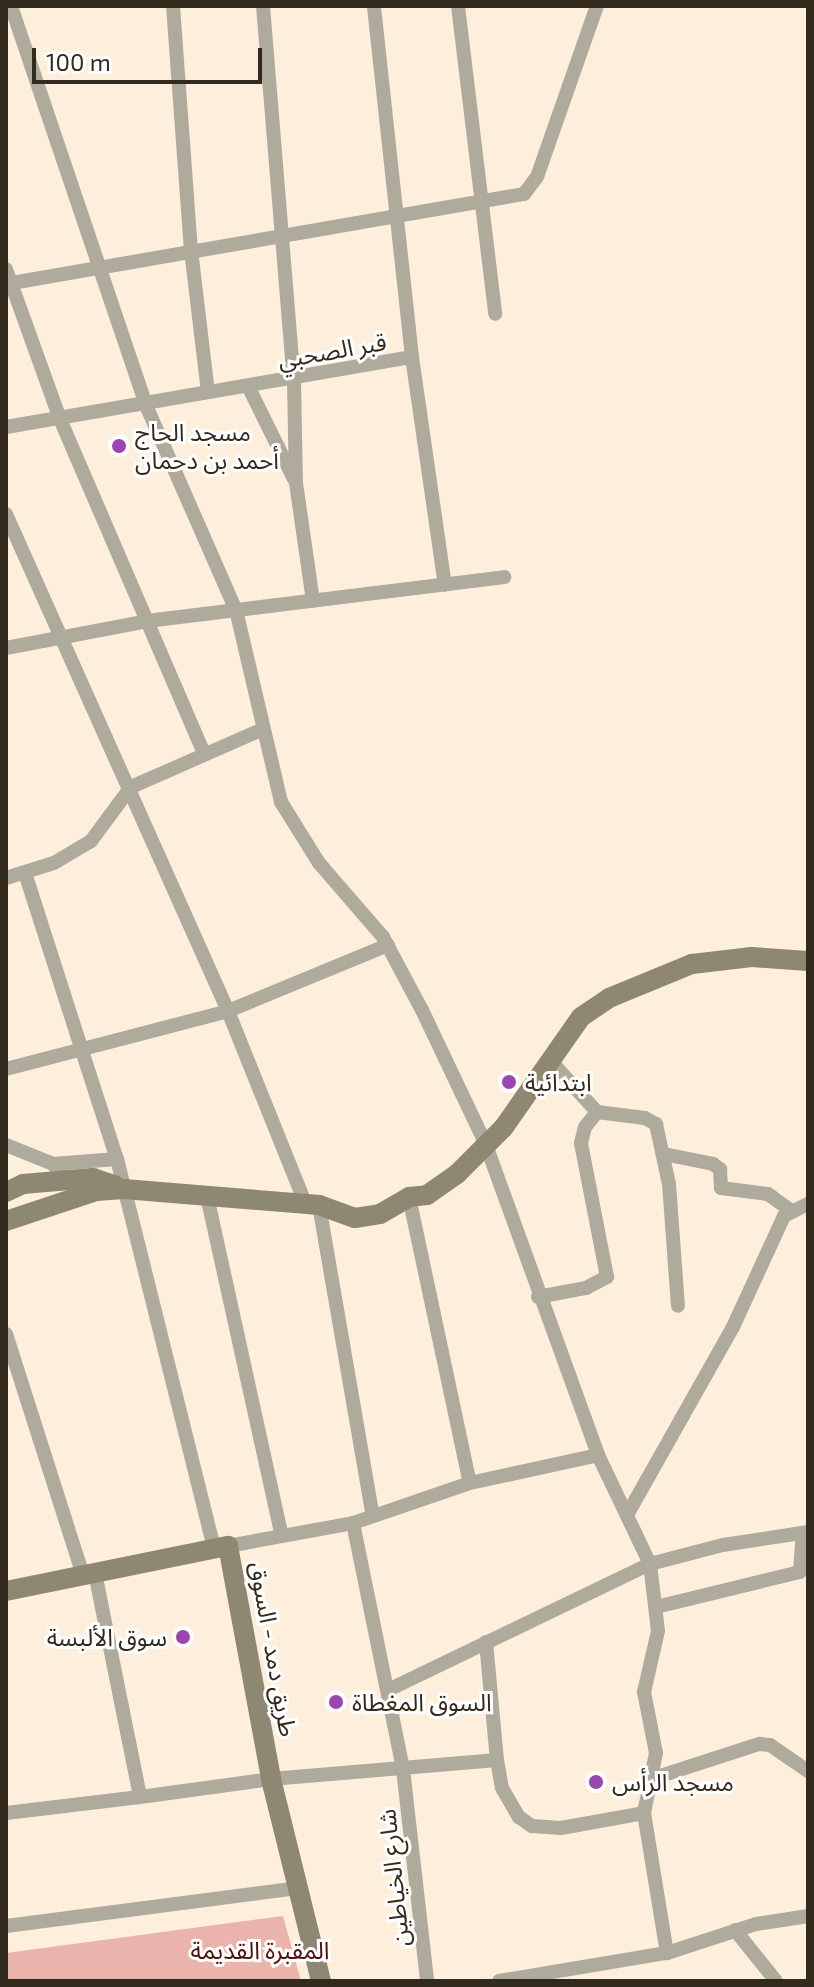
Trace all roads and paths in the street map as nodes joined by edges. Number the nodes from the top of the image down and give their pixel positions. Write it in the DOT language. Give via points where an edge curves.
graph roads {
  1 [pos="11,6"];
  2 [pos="173,6"];
  3 [pos="263,6"];
  4 [pos="374,6"];
  5 [pos="458,6"];
  6 [pos="597,6"];
  7 [pos="484,203"];
  8 [pos="398,220"];
  9 [pos="282,239"];
  10 [pos="191,250"];
  11 [pos="97,267"];
  12 [pos="8,279"];
  13 [pos="495,314"];
  14 [pos="412,357"];
  15 [pos="294,381"];
  16 [pos="248,386"];
  17 [pos="208,392"];
  18 [pos="145,403"];
  19 [pos="60,419"];
  20 [pos="6,427"];
  21 [pos="296,483"];
  22 [pos="6,514"];
  23 [pos="504,577"];
  24 [pos="445,585"];
  25 [pos="313,601"];
  26 [pos="236,610"];
  27 [pos="147,621"];
  28 [pos="61,638"];
  29 [pos="6,648"];
  30 [pos="261,730"];
  31 [pos="204,754"];
  32 [pos="131,787"];
  33 [pos="25,873"];
  34 [pos="6,878"];
  35 [pos="388,945"];
  36 [pos="808,961"];
  37 [pos="228,1011"];
  38 [pos="85,1049"];
  39 [pos="549,1059"];
  40 [pos="6,1069"];
  41 [pos="597,1112"];
  42 [pos="6,1145"];
  43 [pos="486,1145"];
  44 [pos="664,1154"];
  45 [pos="117,1159"];
  46 [pos="53,1164"];
  47 [pos="77,1189"];
  48 [pos="124,1189"];
  49 [pos="6,1192"];
  50 [pos="207,1196"];
  51 [pos="409,1197"];
  52 [pos="808,1204"];
  53 [pos="312,1205"];
  54 [pos="790,1210"];
  55 [pos="6,1221"];
  56 [pos="538,1297"];
  57 [pos="678,1306"];
  58 [pos="6,1334"];
  59 [pos="598,1455"];
  60 [pos="470,1483"];
  61 [pos="372,1513"];
  62 [pos="627,1515"];
  63 [pos="353,1523"];
  64 [pos="806,1532"];
  65 [pos="282,1536"];
  66 [pos="221,1547"];
  67 [pos="650,1564"];
  68 [pos="89,1574"];
  69 [pos="6,1591"];
  70 [pos="656,1607"];
  71 [pos="486,1642"];
  72 [pos="388,1690"];
  73 [pos="497,1760"];
  74 [pos="403,1769"];
  75 [pos="808,1771"];
  76 [pos="271,1779"];
  77 [pos="648,1780"];
  78 [pos="140,1797"];
  79 [pos="6,1813"];
  80 [pos="644,1813"];
  81 [pos="298,1888"];
  82 [pos="808,1916"];
  83 [pos="6,1926"];
  84 [pos="735,1930"];
  85 [pos="667,1953"];
  86 [pos="321,1981"];
  87 [pos="427,1981"];
  88 [pos="499,1981"];
  89 [pos="776,1981"];
  1 -- 11 [label="street"];
  2 -- 10 [label="street"];
  3 -- 9 [label="street"];
  4 -- 8 [label="street, قبر الصحبي"];
  5 -- 7 [label="street"];
  6 -- 7 [label="street" via="532,188"];
  7 -- 8 [label="street"];
  7 -- 13 [label="street"];
  8 -- 9 [label="street"];
  8 -- 14 [label="street, قبر الصحبي"];
  9 -- 10 [label="street"];
  9 -- 15 [label="street"];
  10 -- 11 [label="street"];
  10 -- 17 [label="street"];
  11 -- 12 [label="street"];
  11 -- 18 [label="street"];
  12 -- 19 [label="street"];
  14 -- 15 [label="street, قبر الصحبي"];
  14 -- 24 [label="street"];
  15 -- 16 [label="street, قبر الصحبي"];
  15 -- 21 [label="street"];
  16 -- 17 [label="street, قبر الصحبي"];
  16 -- 21 [label="street"];
  17 -- 18 [label="street, قبر الصحبي"];
  18 -- 19 [label="street, قبر الصحبي"];
  18 -- 26 [label="street"];
  19 -- 20 [label="street, قبر الصحبي"];
  19 -- 27 [label="street"];
  21 -- 25 [label="street"];
  22 -- 28 [label="street"];
  23 -- 24 [label="street"];
  24 -- 25 [label="street"];
  25 -- 26 [label="street"];
  26 -- 27 [label="street"];
  26 -- 30 [label="street"];
  27 -- 28 [label="street"];
  27 -- 31 [label="street"];
  28 -- 29 [label="street"];
  28 -- 32 [label="street"];
  30 -- 31 [label="street"];
  30 -- 35 [label="street" via="290,821"];
  31 -- 32 [label="street"];
  32 -- 33 [label="street" via="91,841"];
  32 -- 37 [label="street"];
  33 -- 34 [label="street"];
  33 -- 38 [label="street"];
  35 -- 37 [label="street"];
  35 -- 43 [label="street"];
  36 -- 39 [label="street" via="752,957 692,964 662,974 581,1017"];
  37 -- 38 [label="street"];
  37 -- 53 [label="street"];
  38 -- 40 [label="street"];
  38 -- 45 [label="street"];
  39 -- 41 [label="street"];
  39 -- 43 [label="street"];
  41 -- 44 [label="street" via="650,1119"];
  41 -- 56 [label="street" via="581,1143 607,1277 586,1288"];
  42 -- 46 [label="street"];
  43 -- 51 [label="street" via="427,1195"];
  43 -- 56 [label="street"];
  44 -- 54 [label="street" via="713,1164 720,1169 721,1188 768,1194"];
  44 -- 57 [label="street"];
  45 -- 46 [label="street"];
  45 -- 48 [label="street"];
  46 -- 47 [label="street"];
  47 -- 48 [label="street" via="93,1178"];
  47 -- 49 [label="street" via="23,1184"];
  47 -- 55 [label="street"];
  48 -- 50 [label="street"];
  48 -- 66 [label="street"];
  50 -- 53 [label="street"];
  50 -- 65 [label="street"];
  51 -- 53 [label="street" via="380,1214 355,1218"];
  51 -- 60 [label="street"];
  52 -- 54 [label="street"];
  53 -- 61 [label="street"];
  54 -- 62 [label="street" via="733,1327"];
  56 -- 59 [label="street"];
  58 -- 68 [label="street"];
  59 -- 60 [label="street"];
  59 -- 62 [label="street"];
  60 -- 61 [label="street"];
  61 -- 63 [label="street"];
  62 -- 67 [label="street"];
  63 -- 65 [label="street"];
  63 -- 72 [label="street, شارع الخياطين"];
  64 -- 67 [label="street"];
  64 -- 70 [label="street" via="800,1572"];
  65 -- 66 [label="street"];
  66 -- 68 [label="street, طريق دمد - السوق"];
  66 -- 76 [label="street, طريق دمد - السوق"];
  67 -- 70 [label="street"];
  67 -- 71 [label="street"];
  68 -- 69 [label="street, طريق دمد - السوق"];
  68 -- 78 [label="street"];
  70 -- 77 [label="street" via="657,1648 644,1692 656,1753"];
  71 -- 72 [label="street"];
  71 -- 73 [label="street"];
  72 -- 74 [label="street, شارع الخياطين"];
  73 -- 74 [label="street"];
  73 -- 80 [label="street" via="510,1805 532,1826 590,1826"];
  74 -- 76 [label="street"];
  74 -- 87 [label="street, شارع الخياطين"];
  75 -- 77 [label="street" via="770,1745 759,1744"];
  76 -- 78 [label="street"];
  76 -- 81 [label="street, طريق دمد - السوق"];
  77 -- 80 [label="street"];
  78 -- 79 [label="street"];
  80 -- 85 [label="street"];
  81 -- 83 [label="street"];
  81 -- 86 [label="street, طريق دمد - السوق"];
  82 -- 84 [label="street"];
  84 -- 85 [label="street"];
  84 -- 89 [label="street"];
  85 -- 88 [label="street"];
}
